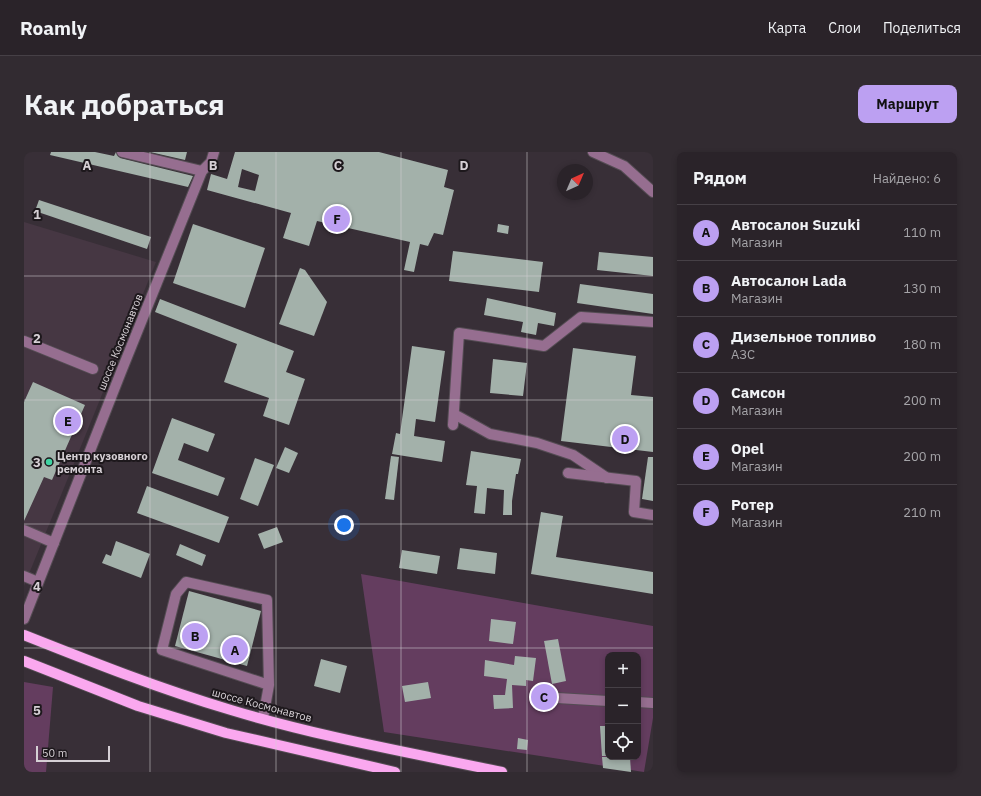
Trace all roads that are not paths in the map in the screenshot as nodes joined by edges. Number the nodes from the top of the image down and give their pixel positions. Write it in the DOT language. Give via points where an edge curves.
graph roads {
  1 [pos="122,152"];
  2 [pos="214,152"];
  3 [pos="593,152"];
  4 [pos="202,171"];
  5 [pos="653,192"];
  6 [pos="653,322"];
  7 [pos="25,345"];
  8 [pos="93,369"];
  9 [pos="454,414"];
  10 [pos="453,425"];
  11 [pos="568,473"];
  12 [pos="607,478"];
  13 [pos="653,515"];
  14 [pos="24,530"];
  15 [pos="54,543"];
  16 [pos="24,576"];
  17 [pos="38,582"];
  18 [pos="24,619"];
  19 [pos="24,635"];
  20 [pos="24,661"];
  21 [pos="269,685"];
  22 [pos="540,697"];
  23 [pos="605,701"];
  24 [pos="641,702"];
  25 [pos="653,703"];
  26 [pos="263,718"];
  27 [pos="396,772"];
  28 [pos="502,772"];
  1 -- 4 [label="street"];
  2 -- 4 [label="street, шоссе Космонавтов" via="211,162"];
  3 -- 5 [label="street" via="624,166"];
  4 -- 15 [label="street, шоссе Космонавтов"];
  6 -- 9 [label="street" via="581,317 544,346 459,333"];
  7 -- 8 [label="street"];
  9 -- 10 [label="street"];
  9 -- 12 [label="street" via="490,434 537,443 573,455"];
  11 -- 12 [label="street"];
  12 -- 13 [label="street" via="636,481 634,512"];
  14 -- 15 [label="street"];
  15 -- 17 [label="street, шоссе Космонавтов"];
  16 -- 17 [label="street"];
  17 -- 18 [label="street, шоссе Космонавтов"];
  19 -- 26 [label="main road, шоссе Космонавтов" via="144,683 232,711"];
  20 -- 27 [label="main road" via="138,706 226,733"];
  21 -- 21 [label="street" via="267,600 186,582 176,594 162,650"];
  21 -- 26 [label="street"];
  22 -- 23 [label="street"];
  24 -- 25 [label="street"];
  26 -- 28 [label="main road, шоссе Космонавтов" via="324,734"];
}
